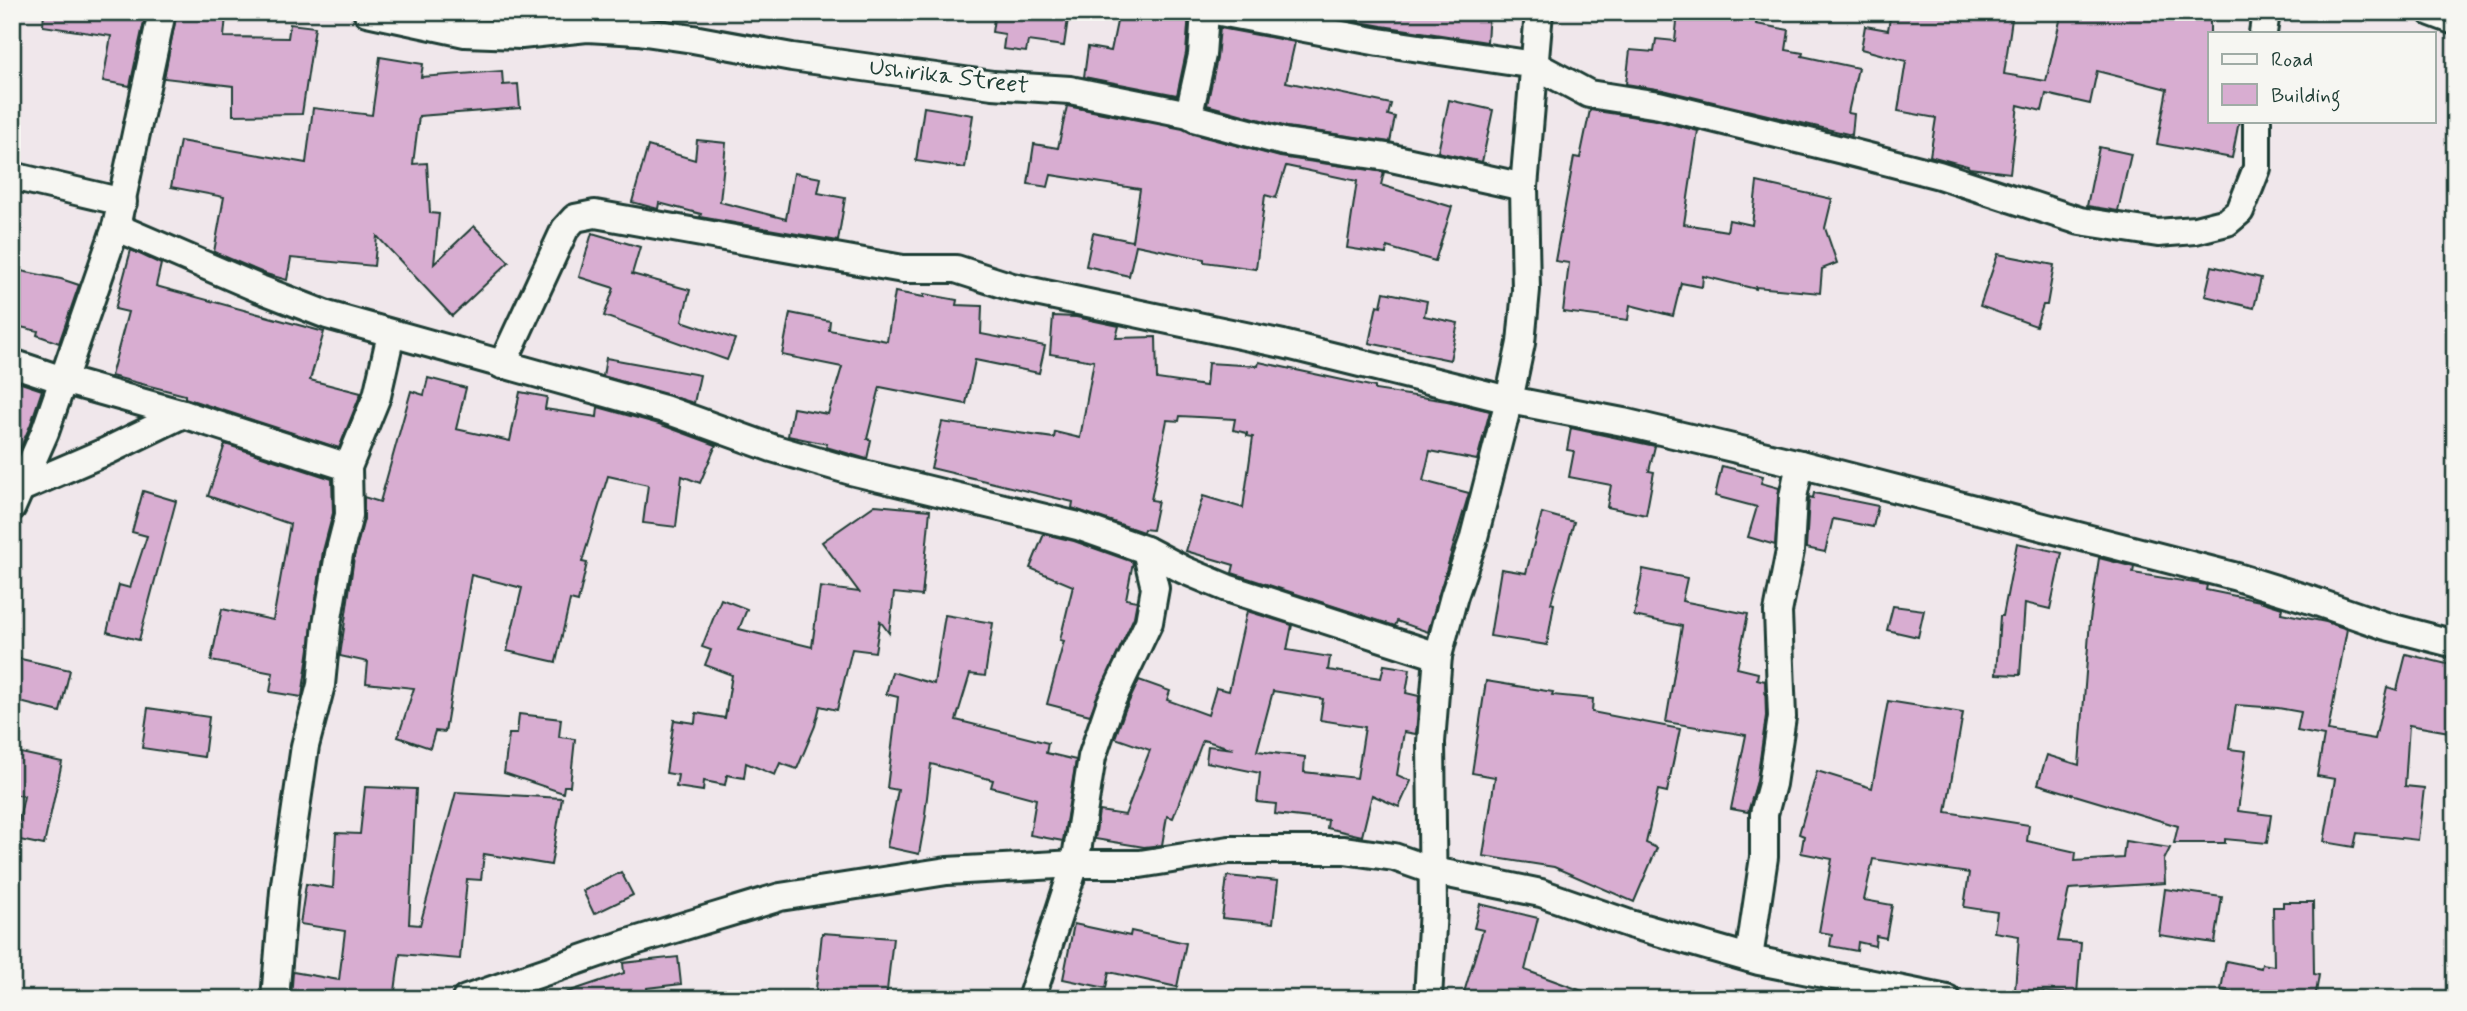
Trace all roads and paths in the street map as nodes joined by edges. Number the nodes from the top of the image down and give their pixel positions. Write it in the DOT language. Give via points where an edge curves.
graph roads {
  1 [pos="162,12"];
  2 [pos="367,12"];
  3 [pos="1205,12"];
  4 [pos="1220,12"];
  5 [pos="1539,12"];
  6 [pos="2266,12"];
  7 [pos="2431,12"];
  8 [pos="2455,21"];
  9 [pos="2263,32"];
  10 [pos="1535,65"];
  11 [pos="1189,114"];
  12 [pos="2257,122"];
  13 [pos="12,176"];
  14 [pos="1524,187"];
  15 [pos="119,214"];
  16 [pos="391,334"];
  17 [pos="12,363"];
  18 [pos="502,365"];
  19 [pos="63,380"];
  20 [pos="1509,400"];
  21 [pos="183,414"];
  22 [pos="1800,464"];
  23 [pos="348,467"];
  24 [pos="17,498"];
  25 [pos="1146,550"];
  26 [pos="2455,644"];
  27 [pos="1438,656"];
  28 [pos="1075,864"];
  29 [pos="1434,871"];
  30 [pos="1749,958"];
  31 [pos="275,999"];
  32 [pos="466,999"];
  33 [pos="1031,999"];
  34 [pos="1428,999"];
  35 [pos="1947,999"];
  1 -- 15 [label="street"];
  2 -- 11 [label="street, Ushirika Street" via="465,33 521,35 587,28 638,31 970,82 1070,90"];
  3 -- 11 [label="street" via="1202,55"];
  4 -- 10 [label="street"];
  5 -- 10 [label="street"];
  6 -- 9 [label="street"];
  7 -- 8 [label="street"];
  10 -- 12 [label="street" via="1590,94 1659,105 1854,153 2080,220 2158,233 2227,222 2240,211 2257,168"];
  10 -- 14 [label="street"];
  11 -- 14 [label="street, Ushirika Street" via="1284,142 1387,157"];
  13 -- 15 [label="street"];
  14 -- 20 [label="street" via="1526,290"];
  15 -- 16 [label="street" via="271,294"];
  15 -- 19 [label="street"];
  16 -- 18 [label="street"];
  16 -- 23 [label="street" via="377,396"];
  17 -- 19 [label="street"];
  18 -- 20 [label="street" via="565,229 575,218 595,214 903,269 956,269 1012,287 1283,344"];
  18 -- 25 [label="street" via="664,409 850,471 1078,526"];
  19 -- 21 [label="street"];
  19 -- 24 [label="street"];
  20 -- 22 [label="street"];
  20 -- 27 [label="street"];
  21 -- 23 [label="street"];
  21 -- 24 [label="street"];
  22 -- 26 [label="street" via="2237,577"];
  22 -- 30 [label="street" via="1778,611 1782,717 1763,814 1764,857"];
  23 -- 31 [label="street" via="349,515 327,624 321,685 305,746 284,891"];
  25 -- 27 [label="street" via="1227,588"];
  25 -- 28 [label="street" via="1155,588 1149,622 1110,705 1092,758"];
  27 -- 29 [label="street" via="1431,742"];
  28 -- 29 [label="street" via="1140,864 1229,850 1344,850 1394,857"];
  28 -- 32 [label="street" via="947,871 780,897"];
  28 -- 33 [label="street"];
  29 -- 30 [label="street" via="1541,893"];
  29 -- 34 [label="street"];
  30 -- 35 [label="street"];
}
